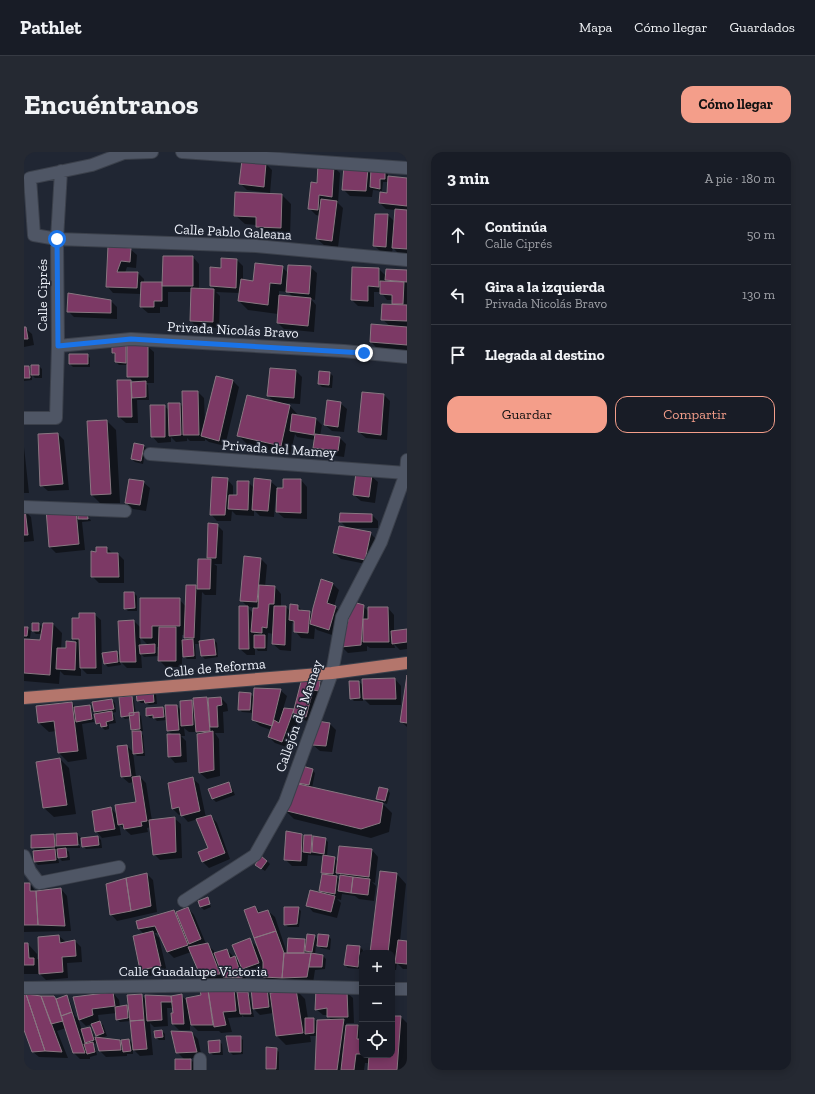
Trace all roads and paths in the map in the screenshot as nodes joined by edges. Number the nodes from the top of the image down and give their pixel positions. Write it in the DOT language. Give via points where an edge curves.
graph roads {
  1 [pos="152,152"];
  2 [pos="182,152"];
  3 [pos="407,168"];
  4 [pos="61,171"];
  5 [pos="57,239"];
  6 [pos="407,260"];
  7 [pos="58,346"];
  8 [pos="407,357"];
  9 [pos="24,418"];
  10 [pos="150,454"];
  11 [pos="407,460"];
  12 [pos="406,473"];
  13 [pos="24,507"];
  14 [pos="125,511"];
  15 [pos="407,663"];
  16 [pos="332,673"];
  17 [pos="24,698"];
  18 [pos="24,856"];
  19 [pos="119,867"];
  20 [pos="184,901"];
  21 [pos="24,988"];
  22 [pos="359,988"];
  23 [pos="395,989"];
  24 [pos="407,989"];
  1 -- 4 [label="street" via="124,153 92,165"];
  2 -- 3 [label="street"];
  4 -- 5 [label="street, Calle Ciprés"];
  4 -- 5 [label="street, Calle Pablo Galeana" via="30,178 34,235"];
  5 -- 6 [label="street, Calle Pablo Galeana" via="256,246"];
  5 -- 7 [label="street, Calle Ciprés"];
  7 -- 8 [label="street, Privada Nicolás Bravo" via="131,339"];
  7 -- 9 [label="street, Calle Ciprés" via="56,418"];
  10 -- 12 [label="street, Privada del Mamey"];
  11 -- 12 [label="street, Callejón del Mamey"];
  12 -- 16 [label="street, Callejón del Mamey" via="381,542 342,617"];
  13 -- 14 [label="street"];
  15 -- 16 [label="main road, Calle de Reforma"];
  16 -- 17 [label="main road, Calle de Reforma"];
  16 -- 20 [label="street, Callejón del Mamey" via="285,802 254,855"];
  18 -- 19 [label="street" via="30,871 39,883"];
  21 -- 22 [label="street, Calle Guadalupe Victoria" via="233,985"];
  23 -- 24 [label="street"];
}
